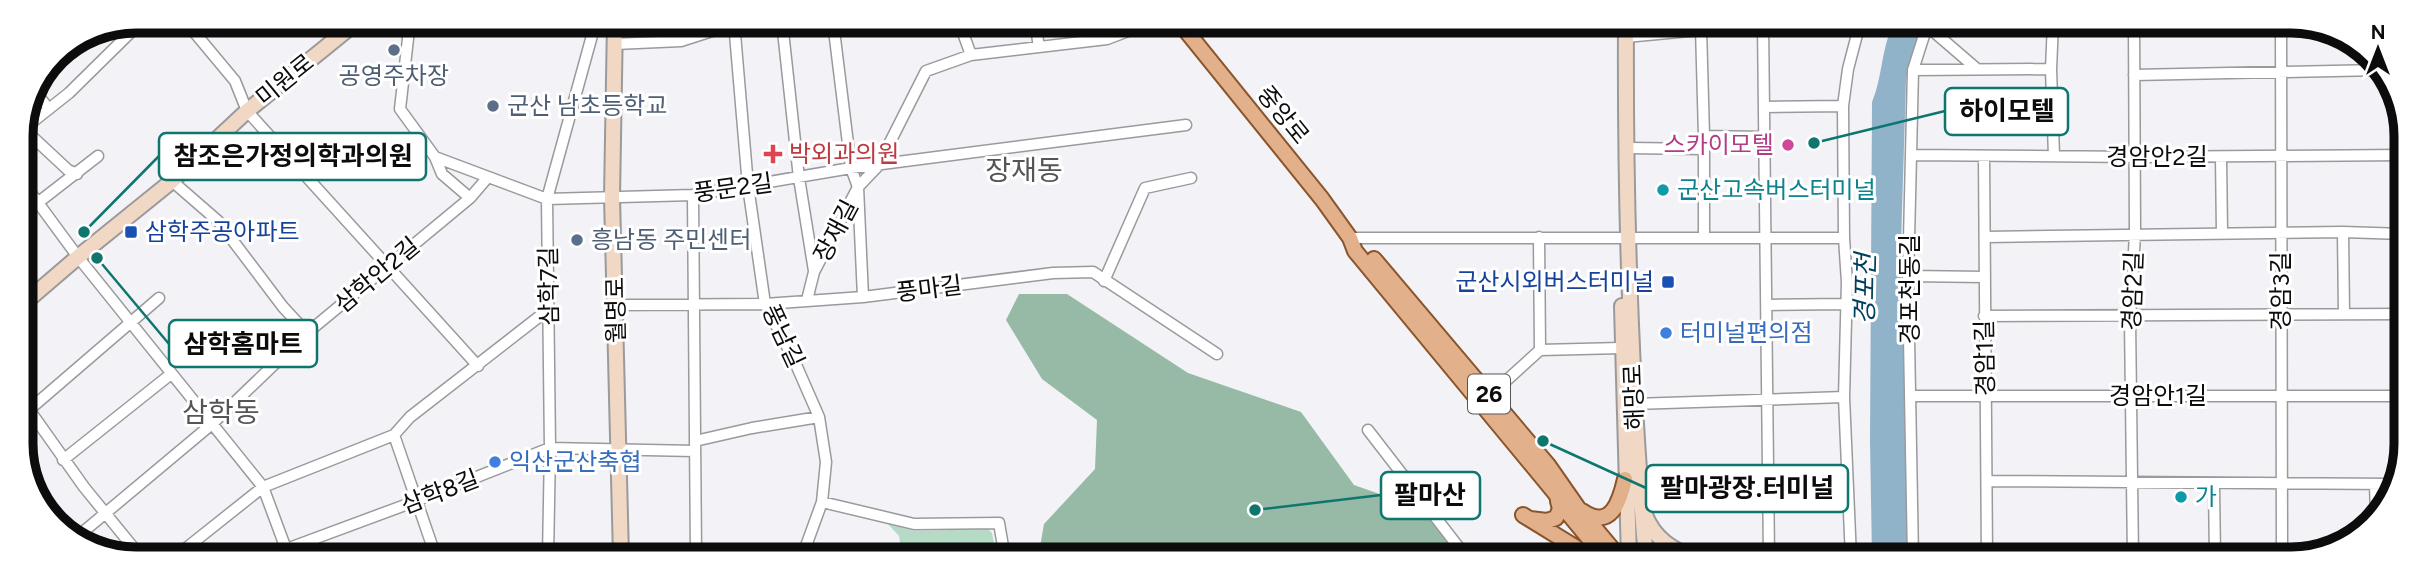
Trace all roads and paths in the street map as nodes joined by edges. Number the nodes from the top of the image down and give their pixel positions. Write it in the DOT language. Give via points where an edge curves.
graph roads {
  1 [pos="195,33"];
  2 [pos="343,33"];
  3 [pos="409,33"];
  4 [pos="593,33"];
  5 [pos="615,33"];
  6 [pos="705,33"];
  7 [pos="735,33"];
  8 [pos="783,33"];
  9 [pos="833,33"];
  10 [pos="963,33"];
  11 [pos="1037,33"];
  12 [pos="1106,33"];
  13 [pos="1121,33"];
  14 [pos="1188,33"];
  15 [pos="1626,33"];
  16 [pos="1701,33"];
  17 [pos="1763,33"];
  18 [pos="1858,33"];
  19 [pos="1925,33"];
  20 [pos="1938,33"];
  21 [pos="2053,33"];
  22 [pos="2134,33"];
  23 [pos="2281,33"];
  24 [pos="124,34"];
  25 [pos="1107,38"];
  26 [pos="615,44"];
  27 [pos="1039,47"];
  28 [pos="971,55"];
  29 [pos="1913,69"];
  30 [pos="1978,69"];
  31 [pos="2051,69"];
  32 [pos="2343,70"];
  33 [pos="2281,71"];
  34 [pos="2134,75"];
  35 [pos="41,98"];
  36 [pos="1843,106"];
  37 [pos="1764,107"];
  38 [pos="49,109"];
  39 [pos="247,111"];
  40 [pos="35,121"];
  41 [pos="1186,125"];
  42 [pos="1704,136"];
  43 [pos="1763,137"];
  44 [pos="33,139"];
  45 [pos="1628,148"];
  46 [pos="1704,149"];
  47 [pos="1911,155"];
  48 [pos="2394,155"];
  49 [pos="98,156"];
  50 [pos="2054,156"];
  51 [pos="435,157"];
  52 [pos="1984,157"];
  53 [pos="2135,157"];
  54 [pos="2221,157"];
  55 [pos="2281,157"];
  56 [pos="878,166"];
  57 [pos="851,168"];
  58 [pos="72,172"];
  59 [pos="488,177"];
  60 [pos="799,178"];
  61 [pos="1191,178"];
  62 [pos="172,181"];
  63 [pos="748,186"];
  64 [pos="858,187"];
  65 [pos="693,195"];
  66 [pos="612,197"];
  67 [pos="33,198"];
  68 [pos="470,198"];
  69 [pos="547,199"];
  70 [pos="36,202"];
  71 [pos="33,205"];
  72 [pos="2343,232"];
  73 [pos="2222,233"];
  74 [pos="2281,233"];
  75 [pos="2135,234"];
  76 [pos="2394,234"];
  77 [pos="1629,236"];
  78 [pos="1539,237"];
  79 [pos="1704,237"];
  80 [pos="1986,237"];
  81 [pos="1350,238"];
  82 [pos="1765,238"];
  83 [pos="1844,238"];
  84 [pos="78,257"];
  85 [pos="387,266"];
  86 [pos="814,272"];
  87 [pos="1909,276"];
  88 [pos="1984,277"];
  89 [pos="1104,281"];
  90 [pos="33,296"];
  91 [pos="863,297"];
  92 [pos="159,298"];
  93 [pos="807,300"];
  94 [pos="765,304"];
  95 [pos="1767,304"];
  96 [pos="1846,304"];
  97 [pos="616,305"];
  98 [pos="694,306"];
  99 [pos="549,309"];
  100 [pos="2344,313"];
  101 [pos="2131,314"];
  102 [pos="2281,314"];
  103 [pos="2394,314"];
  104 [pos="1984,316"];
  105 [pos="131,321"];
  106 [pos="307,333"];
  107 [pos="1622,348"];
  108 [pos="1540,350"];
  109 [pos="1217,354"];
  110 [pos="478,366"];
  111 [pos="172,374"];
  112 [pos="1985,395"];
  113 [pos="2281,395"];
  114 [pos="1911,396"];
  115 [pos="2394,396"];
  116 [pos="1844,397"];
  117 [pos="2132,397"];
  118 [pos="1486,399"];
  119 [pos="1767,399"];
  120 [pos="1634,404"];
  121 [pos="33,406"];
  122 [pos="33,414"];
  123 [pos="819,418"];
  124 [pos="212,424"];
  125 [pos="1368,430"];
  126 [pos="394,435"];
  127 [pos="695,446"];
  128 [pos="551,448"];
  129 [pos="618,448"];
  130 [pos="63,460"];
  131 [pos="1625,479"];
  132 [pos="1986,481"];
  133 [pos="2134,483"];
  134 [pos="2214,484"];
  135 [pos="2282,484"];
  136 [pos="2375,484"];
  137 [pos="2385,484"];
  138 [pos="263,487"];
  139 [pos="1555,493"];
  140 [pos="416,501"];
  141 [pos="822,502"];
  142 [pos="1641,503"];
  143 [pos="2376,503"];
  144 [pos="1573,510"];
  145 [pos="105,515"];
  146 [pos="83,532"];
  147 [pos="132,547"];
  148 [pos="188,547"];
  149 [pos="285,547"];
  150 [pos="302,547"];
  151 [pos="432,547"];
  152 [pos="548,547"];
  153 [pos="621,547"];
  154 [pos="696,547"];
  155 [pos="806,547"];
  156 [pos="1003,547"];
  157 [pos="1458,547"];
  158 [pos="1575,547"];
  159 [pos="1579,547"];
  160 [pos="1598,547"];
  161 [pos="1609,547"];
  162 [pos="1628,547"];
  163 [pos="1645,547"];
  164 [pos="1671,547"];
  165 [pos="1769,547"];
  166 [pos="1851,547"];
  167 [pos="1913,547"];
  168 [pos="1987,547"];
  169 [pos="2133,547"];
  170 [pos="2215,547"];
  171 [pos="2282,547"];
  1 -- 39 [label="street" via="235,81"];
  2 -- 39 [label="street, 미원로"];
  3 -- 51 [label="street" via="400,108"];
  4 -- 69 [label="street, 삼학7길"];
  5 -- 26 [label="street, 월명로"];
  6 -- 26 [label="street" via="681,41"];
  7 -- 63 [label="street, 풍남길"];
  8 -- 60 [label="street"];
  9 -- 57 [label="street"];
  10 -- 28 [label="street"];
  11 -- 27 [label="street"];
  12 -- 25 [label="street"];
  13 -- 25 [label="street, 장재길"];
  14 -- 81 [label="main road, 중앙로 / 26"];
  15 -- 45 [label="street, 해망로"];
  16 -- 42 [label="street"];
  17 -- 37 [label="street"];
  18 -- 36 [label="street"];
  19 -- 29 [label="street, 경포천동길"];
  20 -- 30 [label="street"];
  21 -- 31 [label="street"];
  22 -- 34 [label="street, 경암2길"];
  23 -- 33 [label="street, 경암3길"];
  24 -- 38 [label="street"];
  25 -- 27 [label="street, 장재길"];
  26 -- 66 [label="street, 월명로"];
  27 -- 28 [label="street, 장재길"];
  28 -- 56 [label="street, 장재길" via="926,71"];
  29 -- 30 [label="street"];
  29 -- 47 [label="street, 경포천동길"];
  30 -- 31 [label="street"];
  31 -- 50 [label="street"];
  32 -- 33 [label="street"];
  33 -- 34 [label="street"];
  33 -- 55 [label="street, 경암3길"];
  34 -- 53 [label="street, 경암2길"];
  35 -- 38 [label="street"];
  36 -- 37 [label="street"];
  36 -- 83 [label="street"];
  37 -- 43 [label="street"];
  38 -- 40 [label="street"];
  39 -- 62 [label="street, 미원로"];
  39 -- 85 [label="street"];
  41 -- 56 [label="street, 풍문2길"];
  42 -- 43 [label="street"];
  42 -- 46 [label="street"];
  43 -- 82 [label="street"];
  44 -- 58 [label="street"];
  45 -- 46 [label="street"];
  45 -- 77 [label="street, 해망로"];
  46 -- 79 [label="street"];
  47 -- 52 [label="street, 경암안2길"];
  47 -- 87 [label="street, 경포천동길"];
  48 -- 55 [label="street, 경암안2길"];
  49 -- 58 [label="street"];
  50 -- 52 [label="street, 경암안2길"];
  50 -- 53 [label="street, 경암안2길"];
  51 -- 59 [label="street"];
  51 -- 68 [label="street" via="442,174"];
  52 -- 80 [label="street, 경암1길"];
  53 -- 54 [label="street, 경암안2길"];
  53 -- 75 [label="street, 경암2길"];
  54 -- 55 [label="street, 경암안2길"];
  54 -- 73 [label="street"];
  55 -- 74 [label="street, 경암3길"];
  56 -- 57 [label="street, 풍문2길"];
  56 -- 64 [label="street, 장재길"];
  57 -- 60 [label="street, 풍문2길"];
  57 -- 64 [label="street"];
  58 -- 70 [label="street"];
  59 -- 68 [label="street, 삼학안2길"];
  59 -- 69 [label="street"];
  60 -- 63 [label="street, 풍문2길"];
  60 -- 86 [label="street"];
  61 -- 89 [label="street" via="1145,188"];
  62 -- 84 [label="street, 미원로"];
  62 -- 106 [label="street" via="218,221"];
  63 -- 65 [label="street, 풍문2길"];
  63 -- 94 [label="street, 풍남길"];
  64 -- 86 [label="street, 장재길"];
  64 -- 91 [label="street"];
  65 -- 66 [label="street, 풍문2길"];
  65 -- 98 [label="street"];
  66 -- 69 [label="street, 풍문2길"];
  66 -- 97 [label="street, 월명로"];
  67 -- 70 [label="street"];
  68 -- 85 [label="street, 삼학안2길"];
  69 -- 99 [label="street, 삼학7길"];
  70 -- 71 [label="street"];
  70 -- 84 [label="street"];
  72 -- 74 [label="street"];
  72 -- 76 [label="street"];
  72 -- 100 [label="street"];
  73 -- 74 [label="street"];
  73 -- 75 [label="street"];
  74 -- 102 [label="street, 경암3길"];
  75 -- 80 [label="street"];
  75 -- 101 [label="street, 경암2길"];
  77 -- 78 [label="street"];
  77 -- 79 [label="street"];
  77 -- 107 [label="street, 해망로" via="1622,250"];
  77 -- 120 [label="street, 해망로"];
  78 -- 81 [label="street"];
  78 -- 108 [label="street"];
  79 -- 82 [label="street"];
  80 -- 88 [label="street, 경암1길"];
  81 -- 118 [label="main road, 중앙로 / 26" via="1355,251"];
  82 -- 83 [label="street"];
  82 -- 95 [label="street"];
  83 -- 96 [label="street"];
  84 -- 90 [label="street, 미원로"];
  84 -- 105 [label="street"];
  85 -- 106 [label="street, 삼학안2길"];
  85 -- 110 [label="street"];
  86 -- 93 [label="street, 장재길"];
  87 -- 88 [label="street"];
  87 -- 114 [label="street, 경포천동길"];
  88 -- 104 [label="street, 경암1길"];
  89 -- 91 [label="street, 풍마길" via="1093,272 1053,273"];
  89 -- 109 [label="street, 풍마길"];
  91 -- 93 [label="street, 풍마길"];
  92 -- 105 [label="street"];
  93 -- 94 [label="street, 풍마길"];
  94 -- 98 [label="street, 풍마길"];
  94 -- 123 [label="street, 풍남길"];
  95 -- 96 [label="street"];
  95 -- 119 [label="street"];
  96 -- 116 [label="street"];
  97 -- 98 [label="street, 풍마길"];
  97 -- 129 [label="street, 월명로"];
  98 -- 127 [label="street"];
  99 -- 110 [label="street"];
  99 -- 128 [label="street, 삼학7길"];
  100 -- 102 [label="street"];
  100 -- 103 [label="street"];
  101 -- 102 [label="street"];
  101 -- 104 [label="street"];
  101 -- 117 [label="street, 경암2길"];
  102 -- 113 [label="street, 경암3길"];
  104 -- 112 [label="street, 경암1길"];
  105 -- 111 [label="street"];
  105 -- 121 [label="street"];
  106 -- 124 [label="street, 삼학안2길"];
  107 -- 108 [label="street, 해망로"];
  107 -- 131 [label="street, 해망로"];
  108 -- 118 [label="street"];
  110 -- 126 [label="street" via="410,417"];
  111 -- 124 [label="street"];
  111 -- 130 [label="street"];
  112 -- 114 [label="street, 경암안1길"];
  112 -- 117 [label="street, 경암안1길"];
  112 -- 132 [label="street, 경암1길"];
  113 -- 115 [label="street, 경암안1길"];
  113 -- 117 [label="street, 경암안1길"];
  113 -- 135 [label="street, 경암3길"];
  114 -- 167 [label="street, 경포천동길"];
  116 -- 119 [label="street"];
  116 -- 166 [label="street"];
  117 -- 133 [label="street, 경암2길"];
  118 -- 139 [label="main road, 중앙로 / 26"];
  118 -- 144 [label="main road, 중앙로 / 26" via="1548,465"];
  119 -- 120 [label="street"];
  119 -- 165 [label="street"];
  120 -- 142 [label="street, 해망로"];
  122 -- 130 [label="street"];
  123 -- 127 [label="street, 삼학8길" via="752,428"];
  123 -- 141 [label="street, 풍남길" via="826,462"];
  124 -- 138 [label="street"];
  124 -- 145 [label="street, 삼학안2길"];
  125 -- 157 [label="street"];
  126 -- 138 [label="street"];
  126 -- 140 [label="street"];
  127 -- 129 [label="street, 삼학8길"];
  127 -- 154 [label="street"];
  128 -- 129 [label="street, 삼학8길"];
  128 -- 140 [label="street, 삼학8길"];
  128 -- 152 [label="street, 삼학7길"];
  129 -- 153 [label="street, 월명로"];
  130 -- 145 [label="street"];
  131 -- 144 [label="main road" via="1619,503 1609,514 1596,517"];
  131 -- 162 [label="street, 해망로"];
  132 -- 133 [label="street"];
  132 -- 168 [label="street, 경암1길"];
  133 -- 134 [label="street"];
  133 -- 169 [label="street, 경암2길"];
  134 -- 135 [label="street"];
  134 -- 170 [label="street"];
  135 -- 136 [label="street"];
  135 -- 171 [label="street, 경암3길"];
  136 -- 137 [label="street"];
  136 -- 143 [label="street"];
  138 -- 148 [label="street"];
  138 -- 149 [label="street"];
  139 -- 144 [label="main road, 중앙로 / 26"];
  139 -- 158 [label="main road" via="1560,509 1556,518 1541,521 1523,515"];
  140 -- 150 [label="street, 삼학8길"];
  140 -- 151 [label="street"];
  141 -- 155 [label="street, 풍남길"];
  141 -- 156 [label="street" via="914,524 999,523"];
  142 -- 163 [label="street, 해망로"];
  142 -- 164 [label="street" via="1649,525"];
  144 -- 159 [label="main road"];
  144 -- 160 [label="main road, 중앙로 / 26"];
  144 -- 161 [label="main road, 중앙로 / 26"];
  145 -- 146 [label="street, 삼학안2길"];
  145 -- 147 [label="street"];
}
